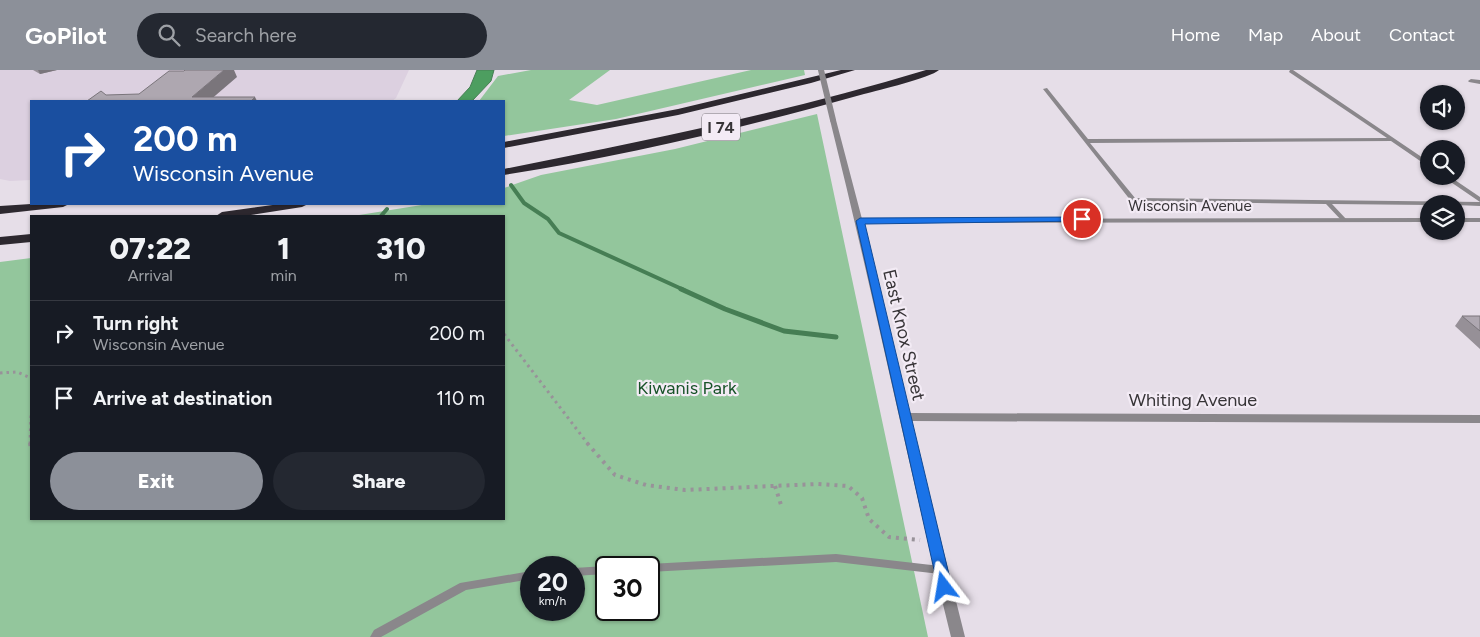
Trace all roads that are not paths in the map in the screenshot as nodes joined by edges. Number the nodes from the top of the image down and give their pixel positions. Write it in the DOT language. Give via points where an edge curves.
graph roads {
  1 [pos="821,70"];
  2 [pos="851,70"];
  3 [pos="934,70"];
  4 [pos="1291,71"];
  5 [pos="1471,81"];
  6 [pos="1480,82"];
  7 [pos="1046,89"];
  8 [pos="1086,140"];
  9 [pos="1391,140"];
  10 [pos="505,145"];
  11 [pos="1420,159"];
  12 [pos="505,172"];
  13 [pos="1457,185"];
  14 [pos="0,200"];
  15 [pos="30,200"];
  16 [pos="1327,202"];
  17 [pos="1480,202"];
  18 [pos="1470,204"];
  19 [pos="52,205"];
  20 [pos="295,205"];
  21 [pos="0,210"];
  22 [pos="1480,210"];
  23 [pos="229,215"];
  24 [pos="1344,220"];
  25 [pos="1420,220"];
  26 [pos="1465,220"];
  27 [pos="1480,220"];
  28 [pos="860,221"];
  29 [pos="30,238"];
  30 [pos="0,241"];
  31 [pos="905,417"];
  32 [pos="1480,419"];
  33 [pos="660,567"];
  34 [pos="940,570"];
  35 [pos="520,577"];
  36 [pos="375,637"];
  37 [pos="958,637"];
  1 -- 28 [label="street, East Knox Street, bridge"];
  2 -- 10 [label="highway, I 74" via="801,84"];
  3 -- 12 [label="highway, I 74" via="781,115"];
  4 -- 9 [label="lane"];
  5 -- 6 [label="street"];
  7 -- 8 [label="lane"];
  8 -- 9 [label="lane"];
  8 -- 16 [label="lane" via="1133,200"];
  9 -- 11 [label="lane"];
  13 -- 17 [label="lane"];
  14 -- 15 [label="highway"];
  16 -- 18 [label="lane"];
  16 -- 24 [label="lane"];
  17 -- 18 [label="lane"];
  18 -- 22 [label="lane"];
  19 -- 21 [label="highway"];
  20 -- 23 [label="highway"];
  24 -- 25 [label="street, Wisconsin Avenue"];
  24 -- 28 [label="street, Wisconsin Avenue"];
  26 -- 27 [label="street"];
  28 -- 31 [label="street, East Knox Street"];
  29 -- 30 [label="highway"];
  31 -- 32 [label="street, Whiting Avenue"];
  31 -- 34 [label="street, East Knox Street"];
  33 -- 34 [label="lane" via="836,558"];
  34 -- 37 [label="street, East Knox Street"];
  35 -- 36 [label="lane" via="464,586"];
}
